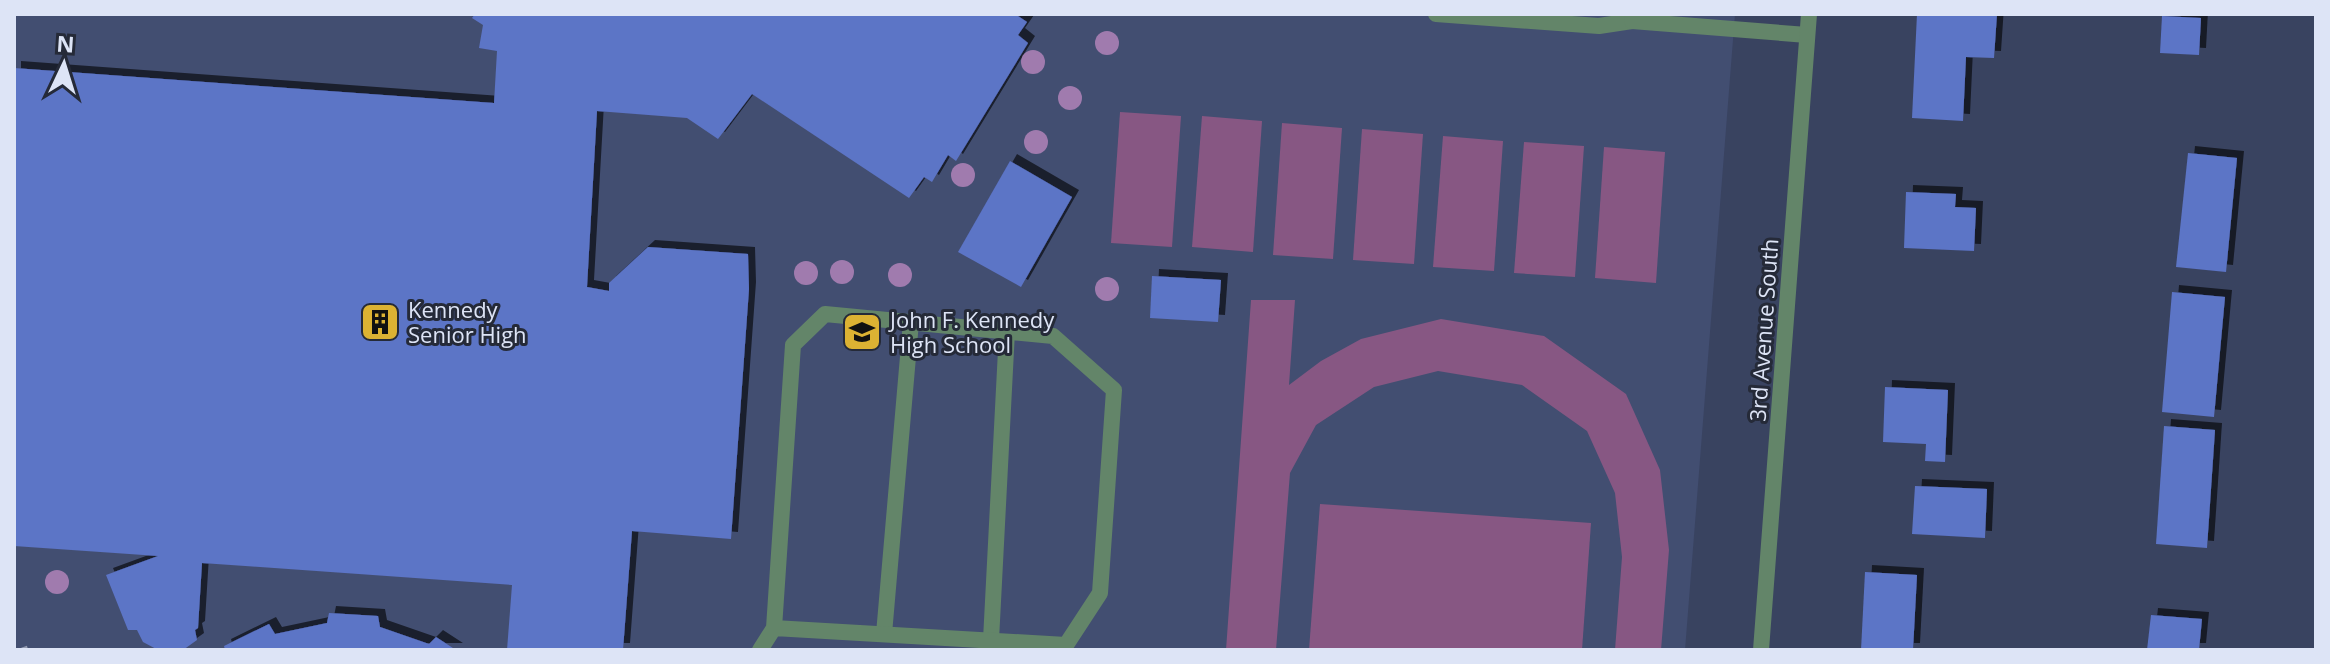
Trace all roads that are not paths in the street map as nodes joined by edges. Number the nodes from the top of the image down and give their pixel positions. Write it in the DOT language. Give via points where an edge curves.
graph roads {
  1 [pos="1436,14"];
  2 [pos="1809,14"];
  3 [pos="1633,18"];
  4 [pos="1807,35"];
  5 [pos="911,322"];
  6 [pos="1007,331"];
  7 [pos="774,628"];
  8 [pos="884,634"];
  9 [pos="991,640"];
  10 [pos="760,650"];
  11 [pos="1761,650"];
  1 -- 3 [label="street" via="1599,26"];
  2 -- 4 [label="street, 3rd Avenue South"];
  3 -- 4 [label="street"];
  4 -- 11 [label="street, 3rd Avenue South"];
  5 -- 6 [label="street"];
  5 -- 7 [label="street" via="825,314 793,345"];
  5 -- 8 [label="street"];
  6 -- 9 [label="street"];
  6 -- 9 [label="street" via="1053,336 1114,390 1100,593 1066,645"];
  7 -- 8 [label="street"];
  7 -- 10 [label="street"];
  8 -- 9 [label="street"];
}
